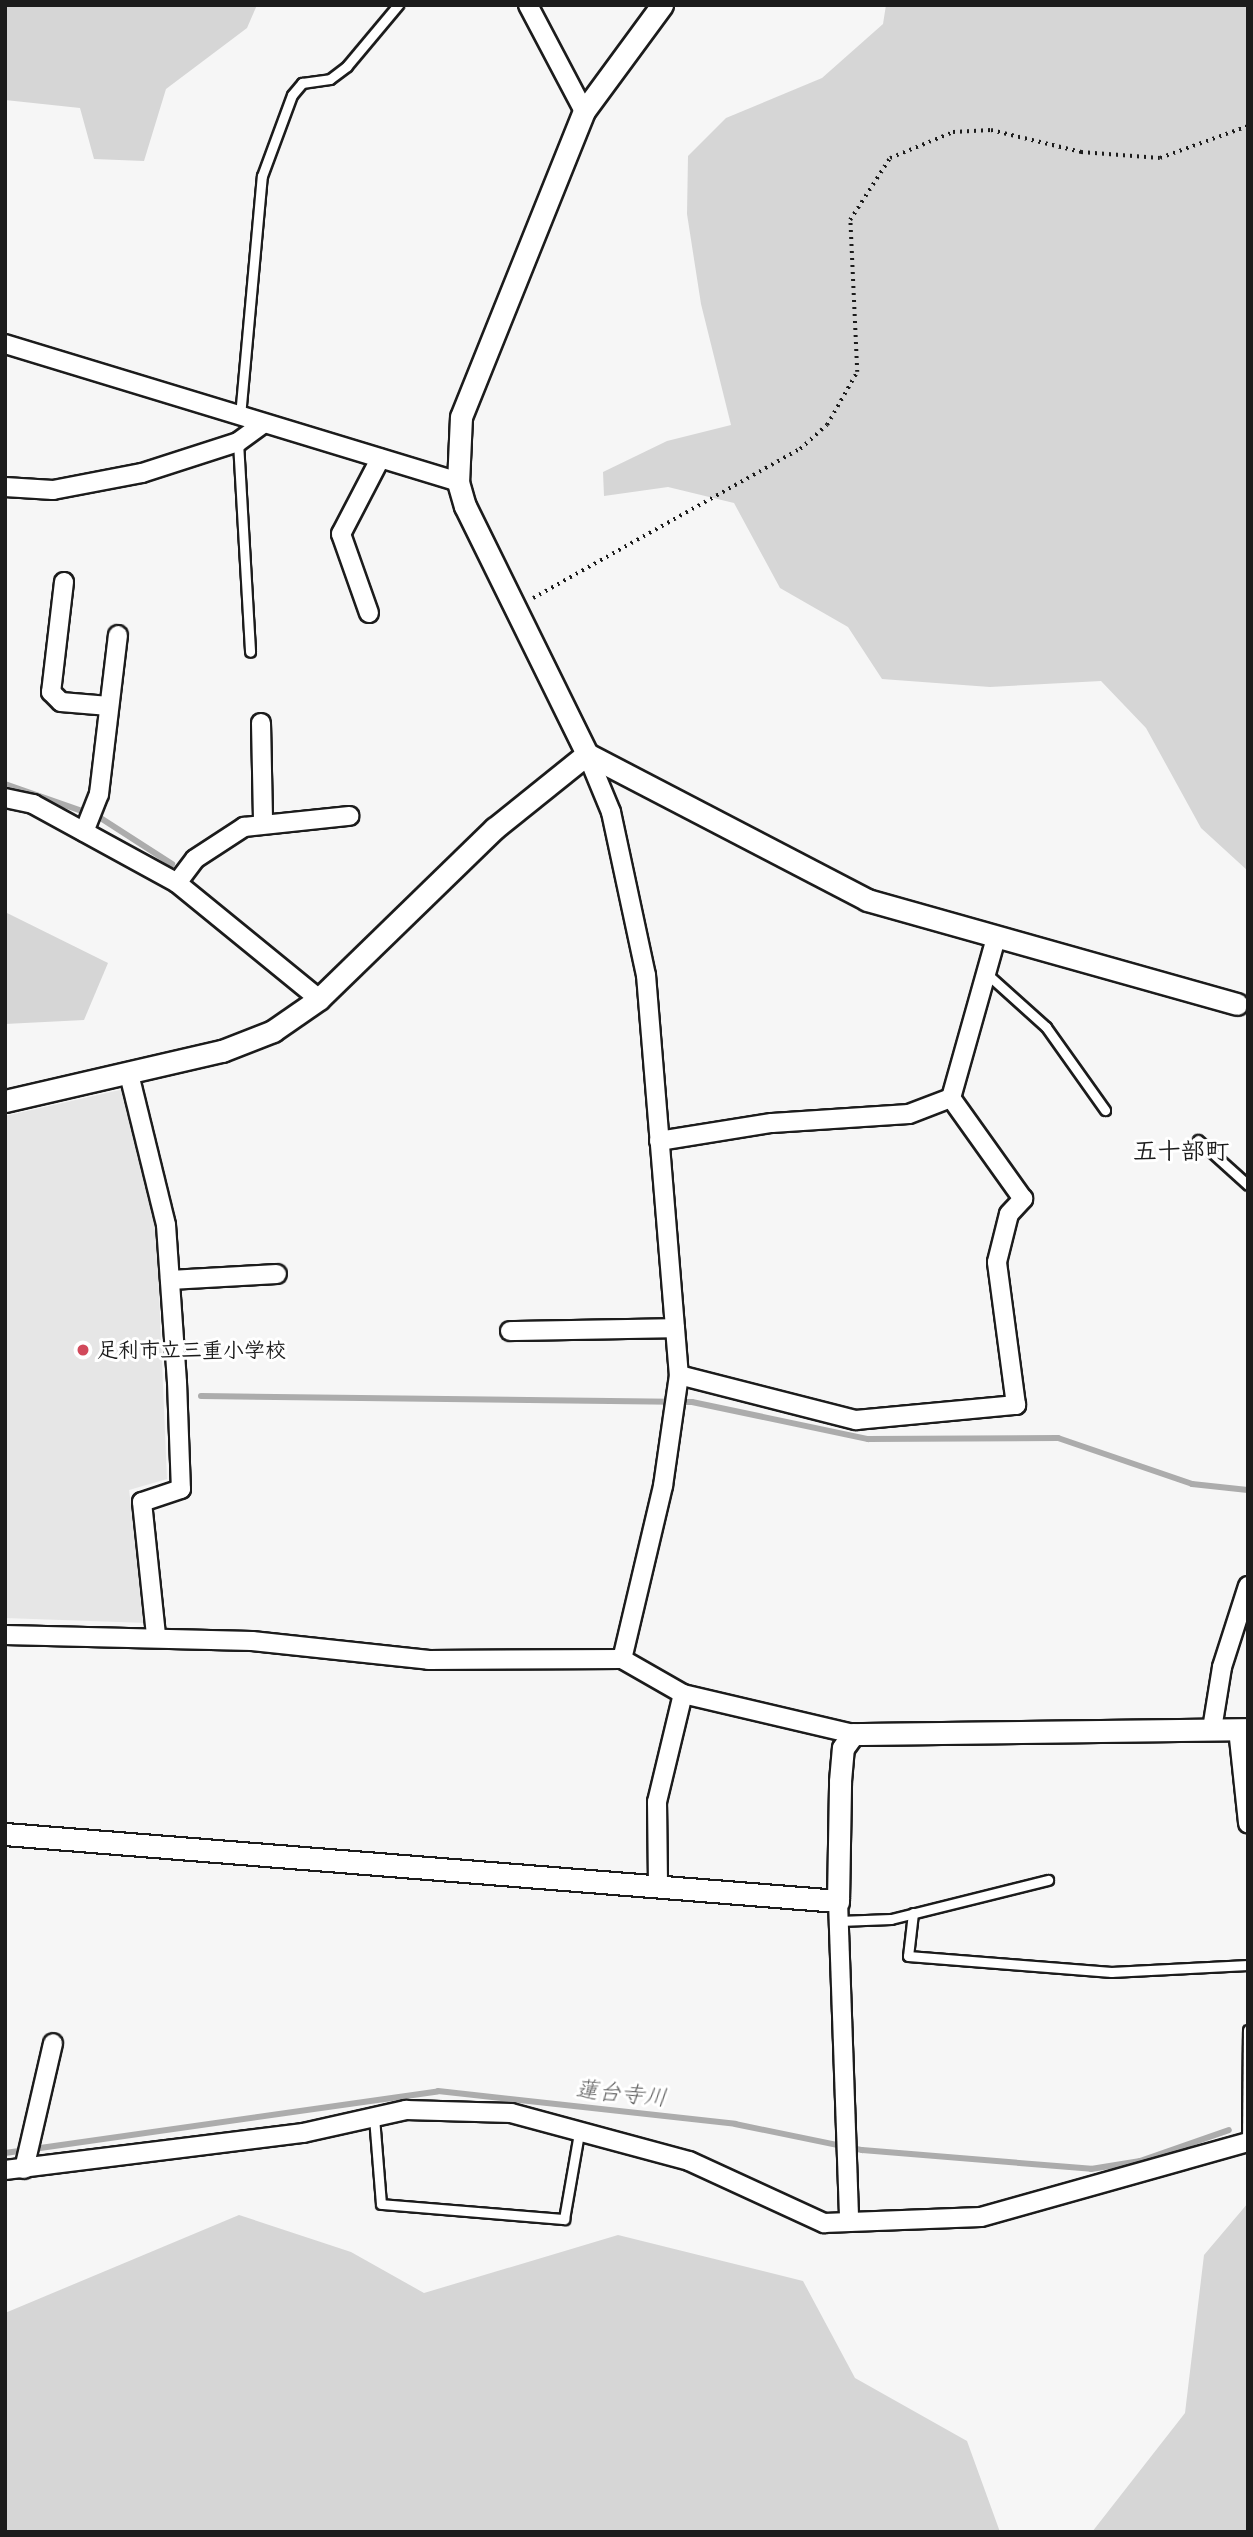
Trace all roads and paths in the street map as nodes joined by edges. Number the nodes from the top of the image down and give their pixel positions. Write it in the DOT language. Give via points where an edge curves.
graph roads {
  1 [pos="398,5"];
  2 [pos="528,5"];
  3 [pos="662,5"];
  4 [pos="584,111"];
  5 [pos="1248,125"];
  6 [pos="5,344"];
  7 [pos="240,416"];
  8 [pos="263,424"];
  9 [pos="238,443"];
  10 [pos="380,459"];
  11 [pos="458,482"];
  12 [pos="5,487"];
  13 [pos="64,582"];
  14 [pos="528,601"];
  15 [pos="369,613"];
  16 [pos="118,635"];
  17 [pos="250,652"];
  18 [pos="109,706"];
  19 [pos="261,723"];
  20 [pos="587,754"];
  21 [pos="5,798"];
  22 [pos="349,816"];
  23 [pos="263,822"];
  24 [pos="84,832"];
  25 [pos="177,883"];
  26 [pos="996,938"];
  27 [pos="986,973"];
  28 [pos="319,999"];
  29 [pos="1244,1008"];
  30 [pos="129,1074"];
  31 [pos="951,1098"];
  32 [pos="5,1101"];
  33 [pos="1105,1110"];
  34 [pos="1198,1140"];
  35 [pos="659,1141"];
  36 [pos="1248,1185"];
  37 [pos="277,1274"];
  38 [pos="170,1280"];
  39 [pos="676,1328"];
  40 [pos="510,1331"];
  41 [pos="679,1375"];
  42 [pos="1248,1586"];
  43 [pos="5,1635"];
  44 [pos="156,1636"];
  45 [pos="622,1659"];
  46 [pos="683,1694"];
  47 [pos="1212,1729"];
  48 [pos="1243,1729"];
  49 [pos="853,1734"];
  50 [pos="1248,1824"];
  51 [pos="5,1834"];
  52 [pos="1048,1880"];
  53 [pos="658,1883"];
  54 [pos="838,1911"];
  55 [pos="914,1913"];
  56 [pos="1248,1965"];
  57 [pos="1248,2030"];
  58 [pos="53,2043"];
  59 [pos="374,2117"];
  60 [pos="579,2133"];
  61 [pos="1248,2142"];
  62 [pos="24,2169"];
  63 [pos="5,2170"];
  64 [pos="849,2222"];
  1 -- 7 [label="lane" via="347,66 330,79 302,83 292,95 262,176"];
  2 -- 4 [label="street"];
  3 -- 4 [label="street"];
  4 -- 11 [label="street" via="461,417"];
  5 -- 14 [label="path" via="1160,158 1081,152 990,130 953,132 890,158 850,220 858,372 827,425 800,449"];
  6 -- 7 [label="street"];
  7 -- 8 [label="street"];
  8 -- 9 [label="street"];
  8 -- 10 [label="street"];
  9 -- 12 [label="street" via="78,485"];
  9 -- 17 [label="lane"];
  10 -- 11 [label="street"];
  10 -- 15 [label="street" via="341,534"];
  11 -- 20 [label="street" via="513,610"];
  13 -- 18 [label="street" via="51,692 61,702"];
  16 -- 18 [label="street"];
  18 -- 24 [label="street" via="99,793"];
  19 -- 23 [label="street"];
  20 -- 26 [label="street" via="867,900"];
  20 -- 28 [label="street" via="495,828"];
  20 -- 35 [label="street" via="611,812 646,975"];
  21 -- 24 [label="street" via="33,804"];
  22 -- 23 [label="street"];
  23 -- 25 [label="street" via="194,859"];
  24 -- 25 [label="street"];
  25 -- 28 [label="street"];
  26 -- 27 [label="street"];
  26 -- 29 [label="street"];
  27 -- 31 [label="street"];
  27 -- 33 [label="lane" via="1046,1027"];
  28 -- 30 [label="street" via="273,1031 222,1051"];
  30 -- 32 [label="street"];
  30 -- 38 [label="street" via="166,1225"];
  31 -- 35 [label="street" via="909,1114 772,1123"];
  31 -- 41 [label="street" via="1023,1199 1009,1214 997,1262 1016,1405 856,1420"];
  34 -- 36 [label="lane"];
  35 -- 39 [label="street"];
  37 -- 38 [label="street"];
  38 -- 44 [label="street" via="181,1489 142,1503"];
  39 -- 40 [label="street"];
  39 -- 41 [label="street"];
  41 -- 45 [label="street" via="663,1486"];
  42 -- 47 [label="street" via="1222,1667"];
  43 -- 44 [label="street"];
  44 -- 45 [label="street" via="429,1660"];
  45 -- 46 [label="street"];
  46 -- 49 [label="street"];
  46 -- 53 [label="street" via="657,1802"];
  47 -- 48 [label="street"];
  47 -- 49 [label="street"];
  48 -- 50 [label="street"];
  49 -- 54 [label="street" via="843,1748 840,1781"];
  51 -- 53 [label="street"];
  52 -- 55 [label="lane"];
  53 -- 54 [label="street"];
  54 -- 55 [label="lane"];
  54 -- 64 [label="street"];
  55 -- 56 [label="lane" via="908,1956 1111,1972"];
  57 -- 61 [label="lane"];
  58 -- 62 [label="street"];
  59 -- 60 [label="street" via="406,2110 511,2113 563,2122"];
  59 -- 60 [label="lane" via="382,2204 564,2219"];
  59 -- 62 [label="street" via="169,2153"];
  60 -- 64 [label="street" via="690,2161 824,2223"];
  61 -- 64 [label="street" via="981,2217"];
  62 -- 63 [label="street"];
}
